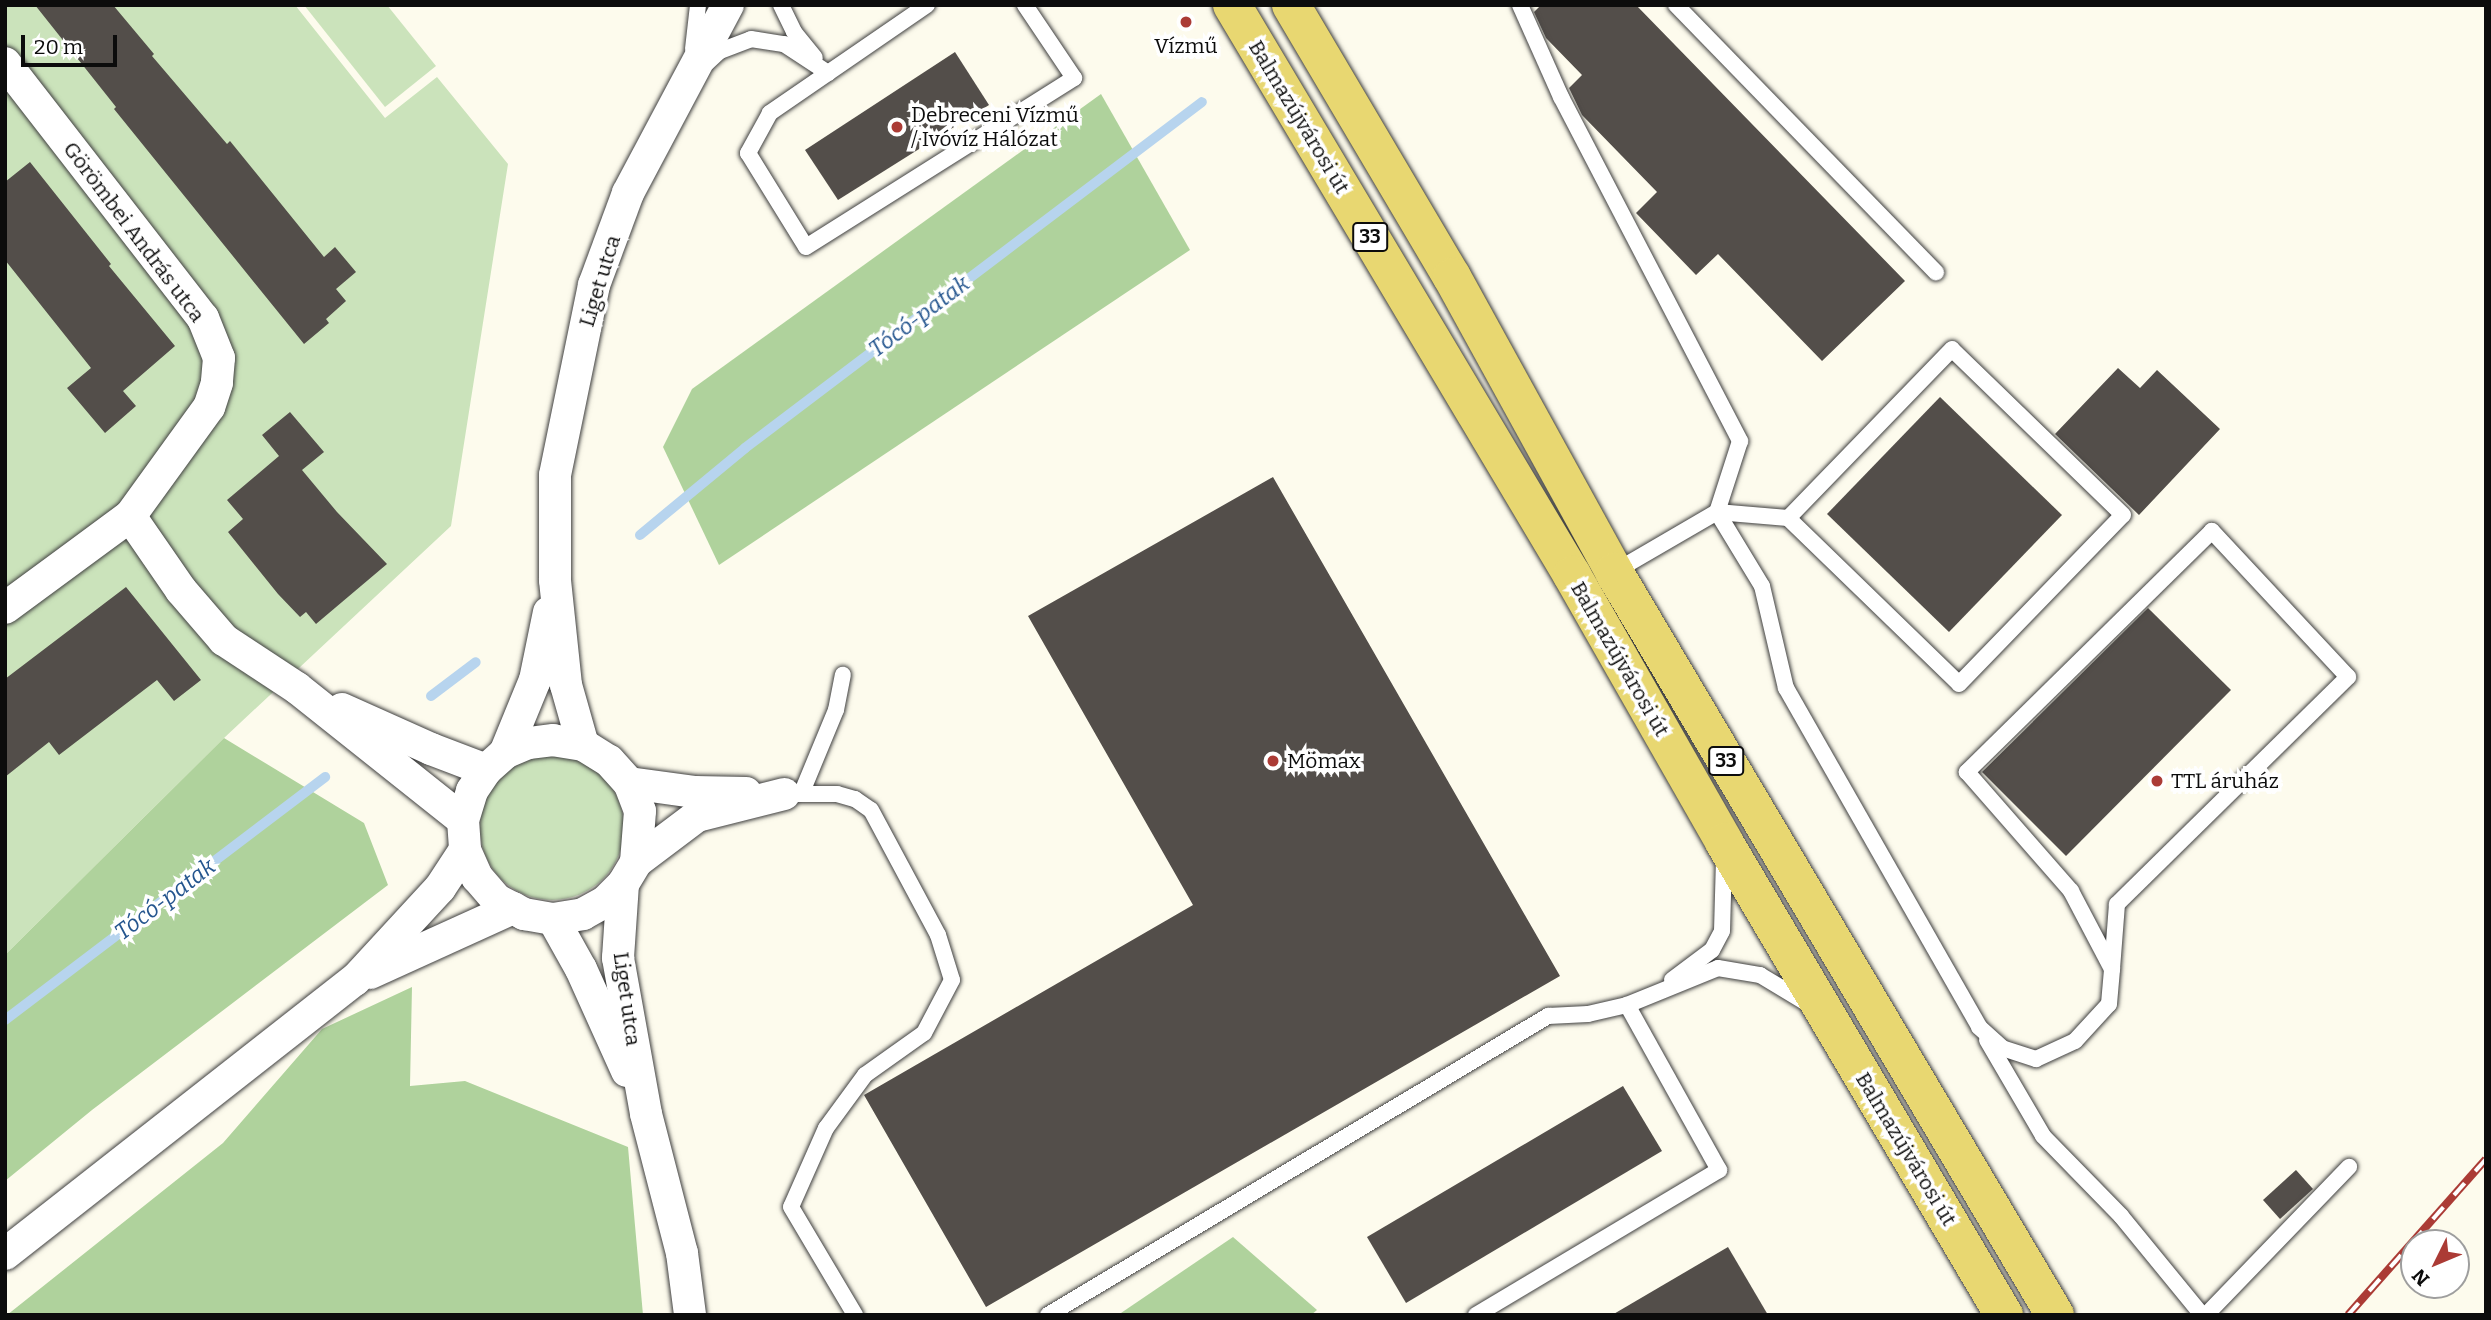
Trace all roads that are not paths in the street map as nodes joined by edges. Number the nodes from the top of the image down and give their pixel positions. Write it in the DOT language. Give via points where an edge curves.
graph roads {
  1 [pos="698,5"];
  2 [pos="728,5"];
  3 [pos="781,5"];
  4 [pos="928,5"];
  5 [pos="1025,5"];
  6 [pos="1232,5"];
  7 [pos="1291,5"];
  8 [pos="1520,5"];
  9 [pos="1676,5"];
  10 [pos="5,63"];
  11 [pos="828,73"];
  12 [pos="688,79"];
  13 [pos="1936,272"];
  14 [pos="1717,512"];
  15 [pos="130,516"];
  16 [pos="1788,518"];
  17 [pos="1614,572"];
  18 [pos="555,580"];
  19 [pos="5,608"];
  20 [pos="843,675"];
  21 [pos="297,688"];
  22 [pos="583,745"];
  23 [pos="495,762"];
  24 [pos="629,783"];
  25 [pos="793,793"];
  26 [pos="464,835"];
  27 [pos="1724,842"];
  28 [pos="630,873"];
  29 [pos="513,908"];
  30 [pos="553,919"];
  31 [pos="2112,968"];
  32 [pos="355,980"];
  33 [pos="1659,990"];
  34 [pos="1627,1005"];
  35 [pos="1826,1014"];
  36 [pos="1979,1027"];
  37 [pos="646,1114"];
  38 [pos="2349,1167"];
  39 [pos="5,1254"];
  40 [pos="690,1315"];
  41 [pos="855,1315"];
  42 [pos="1048,1315"];
  43 [pos="1476,1315"];
  44 [pos="2004,1315"];
  45 [pos="2055,1315"];
  46 [pos="2204,1315"];
  1 -- 12 [label="lane"];
  2 -- 12 [label="street, Liget utca"];
  3 -- 11 [label="lane" via="800,41"];
  4 -- 11 [label="lane"];
  5 -- 11 [label="lane" via="1074,78 806,247 748,153 770,113"];
  6 -- 27 [label="main road, Balmazújvárosi út / 33" via="1558,552"];
  7 -- 17 [label="main road, Balmazújvárosi út / 33" via="1452,277"];
  8 -- 14 [label="lane" via="1561,97 1740,441"];
  9 -- 13 [label="lane"];
  10 -- 15 [label="street, Görömbei András utca" via="203,317 219,358 209,407"];
  11 -- 12 [label="lane" via="784,44 751,39 720,51"];
  12 -- 18 [label="street, Liget utca" via="628,194 594,285 555,475"];
  14 -- 16 [label="lane"];
  14 -- 17 [label="lane"];
  14 -- 36 [label="lane" via="1762,586 1786,688"];
  15 -- 19 [label="street, Görömbei András utca"];
  15 -- 21 [label="street" via="181,590 224,640"];
  16 -- 16 [label="lane" via="1959,684 2123,515 1952,349"];
  17 -- 45 [label="main road, Balmazújvárosi út / 33"];
  18 -- 22 [label="street, Liget utca" via="566,685"];
  18 -- 23 [label="street, Liget utca" via="535,680"];
  20 -- 25 [label="lane" via="836,710"];
  21 -- 23 [label="street" via="431,750"];
  21 -- 26 [label="street"];
  22 -- 23 [label="street" via="554,740 528,743"];
  22 -- 24 [label="street" via="609,761"];
  23 -- 26 [label="street" via="472,791"];
  24 -- 25 [label="street" via="695,792"];
  24 -- 28 [label="street" via="640,811"];
  25 -- 28 [label="street" via="697,816"];
  25 -- 41 [label="lane" via="837,794 872,810 938,935 952,980 923,1033 866,1075 826,1128 791,1207"];
  26 -- 29 [label="street" via="477,877 497,900"];
  26 -- 32 [label="street" via="440,888"];
  27 -- 33 [label="lane" via="1723,931 1712,950"];
  27 -- 35 [label="main road, Balmazújvárosi út / 33"];
  28 -- 30 [label="street" via="605,902 583,914"];
  28 -- 37 [label="street, Liget utca" via="618,958"];
  29 -- 30 [label="street"];
  29 -- 32 [label="street"];
  30 -- 37 [label="street, Liget utca" via="581,969"];
  31 -- 31 [label="lane" via="2117,904 2348,677 2212,531 1967,772 2071,891"];
  31 -- 36 [label="lane" via="2109,1004 2075,1041 2036,1059 2002,1048"];
  32 -- 39 [label="street"];
  33 -- 34 [label="lane"];
  33 -- 35 [label="lane" via="1718,968 1760,975"];
  34 -- 42 [label="lane" via="1588,1014 1548,1016"];
  34 -- 43 [label="lane" via="1719,1170"];
  35 -- 44 [label="main road, Balmazújvárosi út / 33"];
  36 -- 46 [label="lane" via="2043,1136 2121,1216"];
  37 -- 40 [label="street, Liget utca" via="682,1253"];
  38 -- 46 [label="lane"];
}
